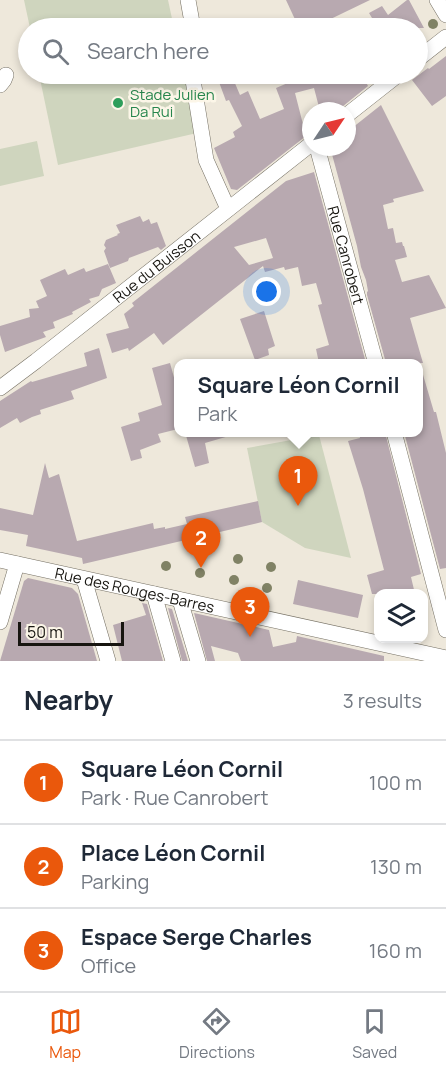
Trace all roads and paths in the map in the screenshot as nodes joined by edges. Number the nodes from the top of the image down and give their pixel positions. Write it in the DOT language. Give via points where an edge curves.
graph roads {
  1 [pos="188,0"];
  2 [pos="437,0"];
  3 [pos="446,15"];
  4 [pos="191,18"];
  5 [pos="446,37"];
  6 [pos="428,51"];
  7 [pos="194,84"];
  8 [pos="386,84"];
  9 [pos="356,108"];
  10 [pos="302,151"];
  11 [pos="319,156"];
  12 [pos="228,209"];
  13 [pos="375,359"];
  14 [pos="0,388"];
  15 [pos="395,437"];
  16 [pos="0,560"];
  17 [pos="17,564"];
  18 [pos="84,579"];
  19 [pos="154,594"];
  20 [pos="180,600"];
  21 [pos="0,622"];
  22 [pos="446,630"];
  23 [pos="446,658"];
  24 [pos="108,661"];
  25 [pos="173,661"];
  26 [pos="198,661"];
  1 -- 4 [label="street"];
  2 -- 3 [label="street"];
  5 -- 6 [label="street"];
  7 -- 12 [label="street" via="206,160"];
  8 -- 9 [label="street"];
  10 -- 12 [label="street, Rue du Buisson"];
  11 -- 13 [label="street, Rue Canrobert"];
  12 -- 14 [label="street, Rue du Buisson"];
  15 -- 22 [label="street"];
  16 -- 17 [label="street, Rue des Rouges-Barres"];
  17 -- 18 [label="street, Rue des Rouges-Barres"];
  17 -- 21 [label="street"];
  18 -- 19 [label="street, Rue des Rouges-Barres"];
  18 -- 24 [label="street"];
  19 -- 20 [label="street, Rue des Rouges-Barres"];
  19 -- 25 [label="street"];
  20 -- 23 [label="street, Rue des Rouges-Barres"];
  20 -- 26 [label="street"];
}
